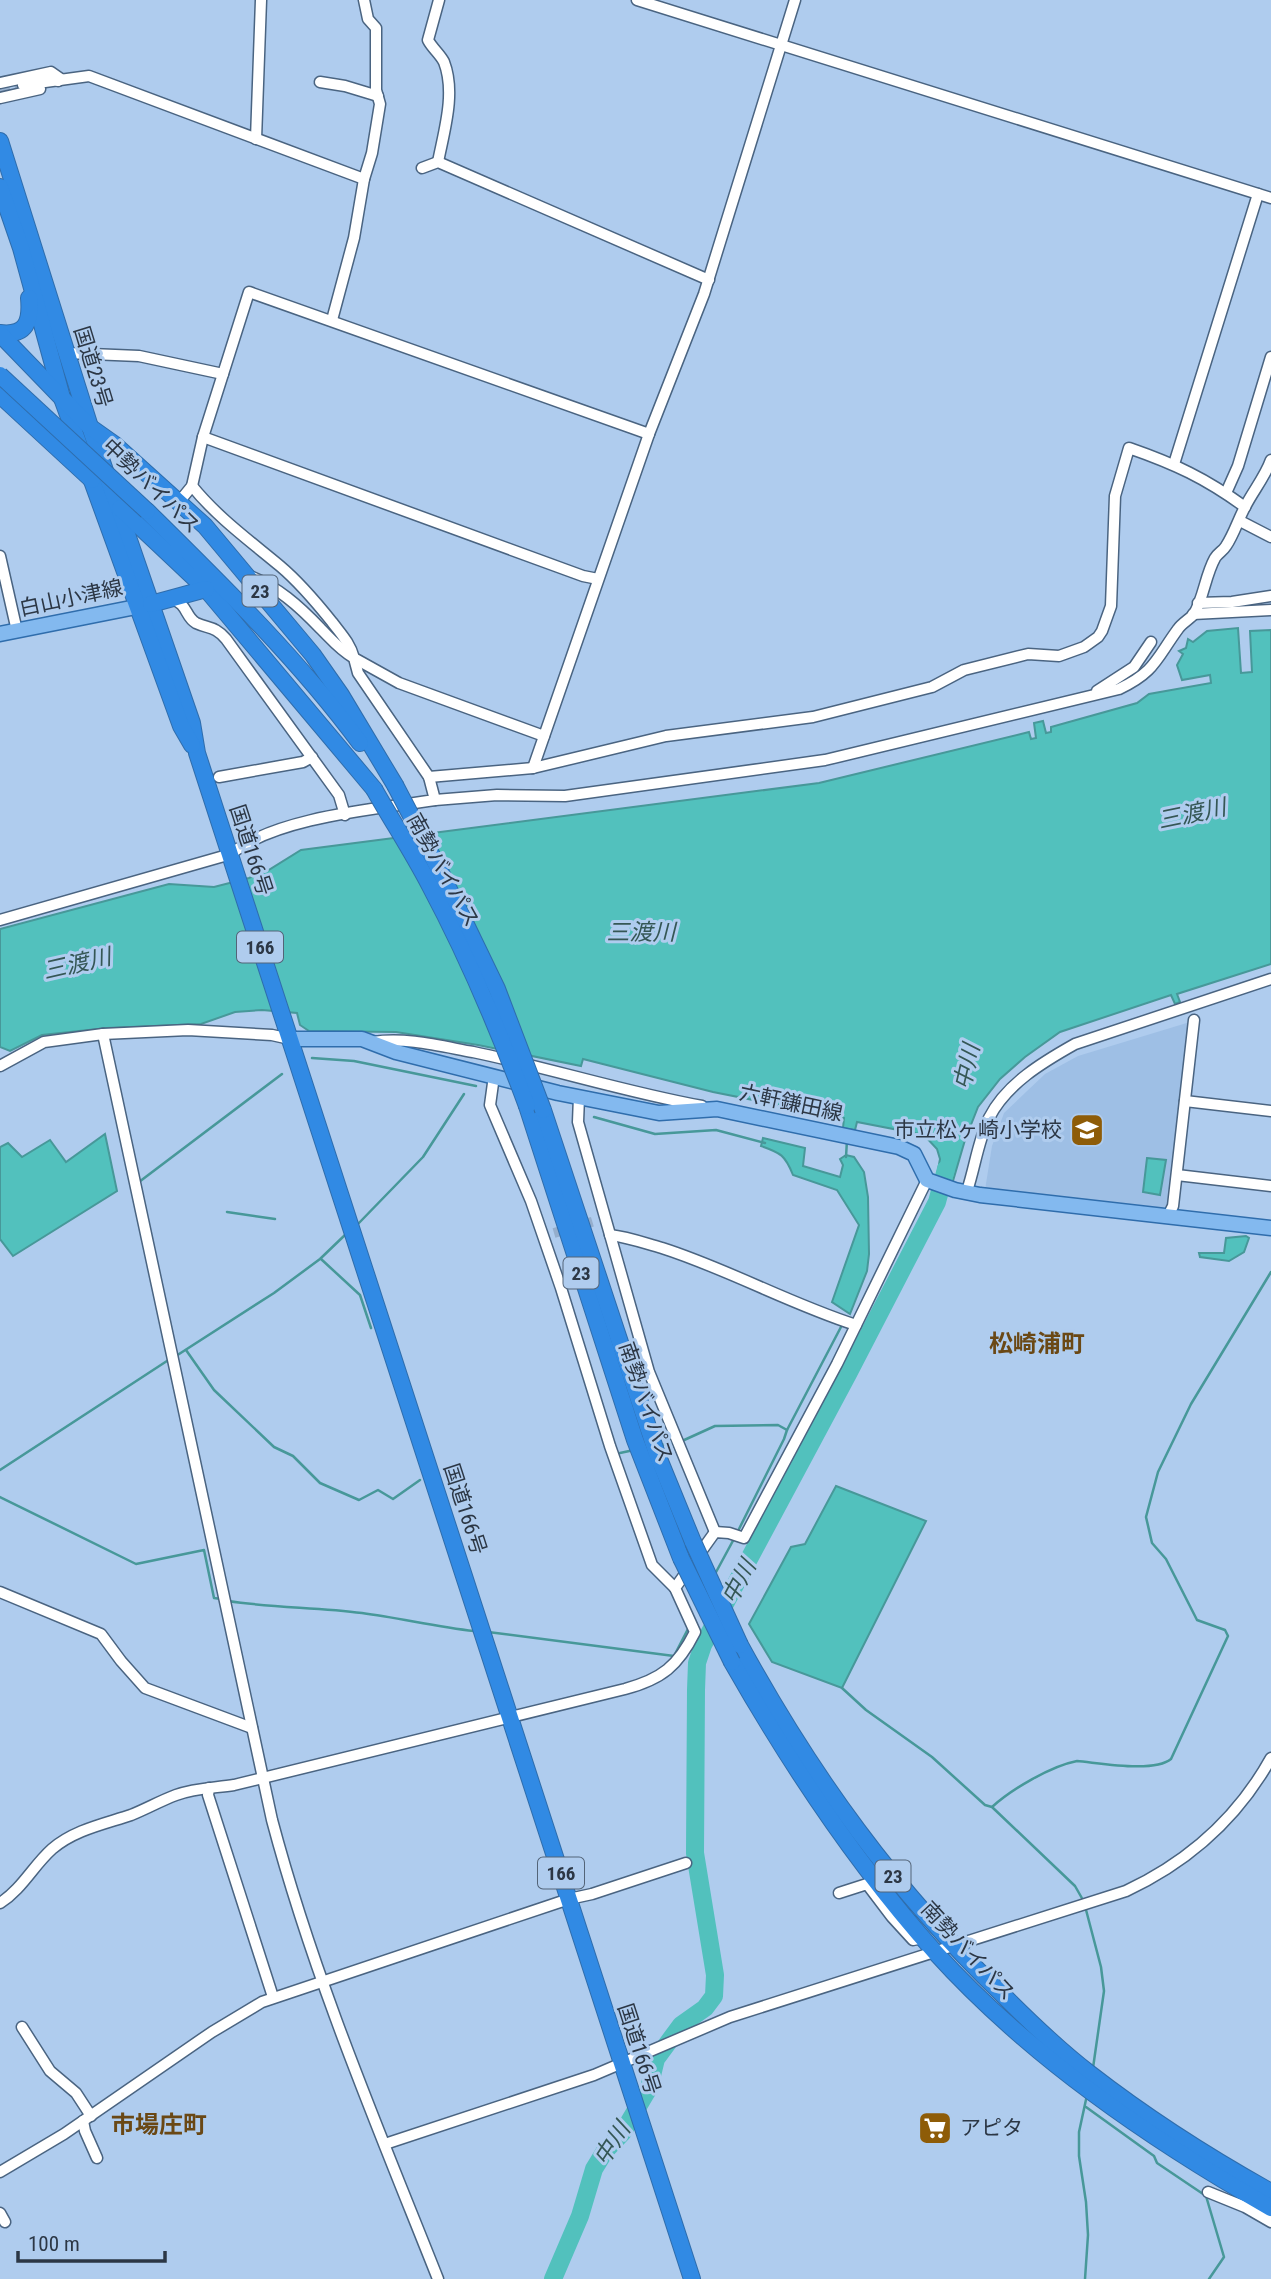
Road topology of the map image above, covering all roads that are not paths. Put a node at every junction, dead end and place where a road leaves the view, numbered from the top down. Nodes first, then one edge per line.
1 (261, 0) edge
2 (364, 0) edge
3 (439, 0) edge
4 (637, 0) edge
5 (795, 0) edge
6 (781, 45) junction
7 (61, 79) junction
8 (320, 82) dead end
9 (0, 83) edge
10 (23, 85) tunnel mouth
11 (378, 96) junction
12 (0, 98) edge
13 (256, 139) junction
14 (0, 141) edge
15 (438, 162) junction
16 (422, 168) dead end
17 (364, 179) junction
18 (0, 187) edge
19 (1258, 194) junction
20 (1271, 198) edge
21 (21, 248) junction
22 (709, 280) junction
23 (332, 320) junction
24 (0, 334) edge
25 (67, 353) junction
26 (1271, 357) edge
27 (73, 372) junction
28 (223, 374) junction
29 (0, 375) edge
30 (0, 395) edge
31 (63, 401) junction
32 (90, 427) junction
33 (649, 434) junction
34 (203, 437) junction
35 (114, 444) junction
36 (1271, 460) edge
37 (1174, 464) junction
38 (94, 482) junction
39 (192, 486) junction
40 (1226, 493) junction
41 (179, 502) junction
42 (1243, 506) junction
43 (119, 507) junction
44 (1240, 521) junction
45 (1271, 537) edge
46 (0, 556) edge
47 (246, 574) junction
48 (598, 579) junction
49 (202, 590) junction
50 (1271, 596) edge
51 (172, 600) junction
52 (1198, 603) junction
53 (143, 605) junction
54 (1271, 610) edge
55 (1193, 614) junction
56 (190, 615) junction
57 (17, 631) junction
58 (0, 634) edge
59 (1152, 642) dead end
60 (354, 658) junction
61 (1094, 696) junction
62 (544, 736) junction
63 (312, 757) junction
64 (533, 768) junction
65 (219, 778) dead end
66 (429, 778) junction
67 (386, 786) junction
68 (435, 800) junction
69 (345, 815) junction
70 (410, 815) joint
71 (230, 854) junction
72 (0, 920) edge
73 (1271, 979) edge
74 (1194, 1020) dead end
75 (103, 1034) junction
76 (290, 1039) junction
77 (373, 1042) junction
78 (0, 1066) edge
79 (494, 1076) junction
80 (579, 1097) junction
81 (1185, 1101) junction
82 (535, 1108) junction
83 (717, 1109) junction
84 (1271, 1111) edge
85 (1177, 1175) junction
86 (927, 1180) junction
87 (1271, 1186) edge
88 (961, 1191) junction
89 (1168, 1216) junction
90 (1271, 1227) edge
91 (554, 1233) tunnel mouth
92 (610, 1235) junction
93 (542, 1236) junction
94 (848, 1322) junction
95 (649, 1372) junction
96 (624, 1380) junction
97 (594, 1390) junction
98 (649, 1456) junction
99 (715, 1532) junction
100 (675, 1588) junction
101 (0, 1592) edge
102 (510, 1716) junction
103 (252, 1728) junction
104 (1271, 1758) edge
105 (263, 1778) junction
106 (209, 1788) junction
107 (687, 1863) dead end
108 (839, 1893) dead end
109 (569, 1899) junction
110 (0, 1903) edge
111 (923, 1938) junction
112 (953, 1948) junction
113 (935, 1952) junction
114 (322, 1981) junction
115 (273, 1997) junction
116 (22, 2027) dead end
117 (621, 2062) junction
118 (1093, 2083) junction
119 (87, 2118) junction
120 (385, 2144) junction
121 (97, 2158) dead end
122 (0, 2172) edge
123 (1208, 2192) dead end
124 (1271, 2192) edge
125 (1271, 2207) edge
126 (1271, 2222) edge
127 (438, 2279) edge
128 (692, 2279) edge

1 - 13 street
2 - 11 street
3 - 15 street
4 - 6 street
5 - 6 street
6 - 19 street
6 - 22 street
7 - 9 street
7 - 10 street
7 - 12 street
7 - 13 street
8 - 11 street
11 - 17 street
13 - 17 street
14 - 25 highway, 国道23号 / 23
15 - 16 street
15 - 22 street
17 - 23 street
18 - 21 highway, 国道23号 / 23
19 - 20 street
19 - 37 street
21 - 24 highway
21 - 31 highway, 国道23号 / 23
22 - 33 street
23 - 28 street
23 - 33 street
24 - 31 highway, 23
25 - 27 highway, 国道23号 / 23
25 - 28 street
26 - 40 street
27 - 32 highway, 国道23号 / 23
27 - 35 highway, 23
28 - 34 street
29 - 67 highway, 中勢バイパス / 23, bridge
30 - 38 highway, 23
31 - 32 highway, 23
31 - 38 highway, 国道23号 / 23
32 - 35 highway, 23
32 - 43 highway, 国道23号 / 23
33 - 48 street
34 - 39 street
34 - 48 street
35 - 41 highway, 23
36 - 42 street
37 - 40 street
37 - 64 street
38 - 43 highway, 23
38 - 53 highway, 国道23号 / 23
39 - 41 street
39 - 60 street
40 - 42 street
41 - 47 highway, 23
42 - 44 street
43 - 49 highway, 南勢バイパス / 23
43 - 53 highway, 国道23号 / 23
44 - 45 street
44 - 52 street
46 - 57 street
47 - 60 street
47 - 67 highway, 23
48 - 62 street
49 - 51 highway
49 - 56 street
49 - 67 highway, 南勢バイパス / 23
50 - 52 street
51 - 53 highway
51 - 56 street
52 - 55 street
53 - 57 main road, 白山小津線
53 - 71 highway, 国道166号 / 166
54 - 55 street
55 - 61 street
56 - 63 street
57 - 58 main road, 白山小津線
59 - 61 street
60 - 62 street
60 - 66 street
61 - 68 street
62 - 64 street
63 - 65 street
63 - 69 street
64 - 66 street
66 - 68 street
67 - 70 highway, 中勢バイパス / 23, bridge
67 - 82 highway, 南勢バイパス / 23, bridge
68 - 69 street
69 - 71 street
70 - 82 highway, 南勢バイパス / 23, bridge
71 - 72 street
71 - 76 highway, 国道166号 / 166
73 - 88 street
74 - 81 street
75 - 76 street
75 - 78 street
75 - 103 street
76 - 77 main road, 六軒鎌田線
76 - 102 highway, 国道166号 / 166
77 - 79 main road, 六軒鎌田線
77 - 83 street
79 - 80 main road, 六軒鎌田線
79 - 93 street
80 - 83 main road, 六軒鎌田線
80 - 92 street
81 - 84 street
81 - 85 street
82 - 96 highway, 南勢バイパス / 23
83 - 86 main road, 六軒鎌田線
85 - 87 street
85 - 89 street
86 - 88 main road
86 - 94 street
88 - 89 main road
89 - 90 main road
91 - 93 street
92 - 94 street
92 - 95 street
93 - 97 street
94 - 99 street
95 - 96 street
95 - 99 street
96 - 97 street
96 - 98 highway, 南勢バイパス / 23
96 - 98 highway, 南勢バイパス / 23
97 - 100 street
98 - 111 highway, 南勢バイパス / 23, bridge
98 - 112 highway, 南勢バイパス / 23, bridge
99 - 100 street
100 - 102 street
101 - 103 street
102 - 105 street
102 - 109 highway, 国道166号 / 166
103 - 105 street
104 - 112 street
105 - 106 street
105 - 114 street
106 - 110 street
106 - 115 street
107 - 109 street
108 - 111 street
109 - 114 street
109 - 117 highway, 国道166号 / 166
111 - 113 highway, 南勢バイパス / 23
112 - 113 street
112 - 118 highway, 南勢バイパス / 23
113 - 117 street
113 - 118 highway, 南勢バイパス / 23
114 - 115 street
114 - 120 street
115 - 119 street
116 - 119 street
117 - 120 street
117 - 128 highway, 国道166号 / 166
118 - 124 highway, 南勢バイパス / 23
118 - 125 highway, 南勢バイパス / 23
119 - 121 street
119 - 122 street
120 - 127 street
123 - 126 street

